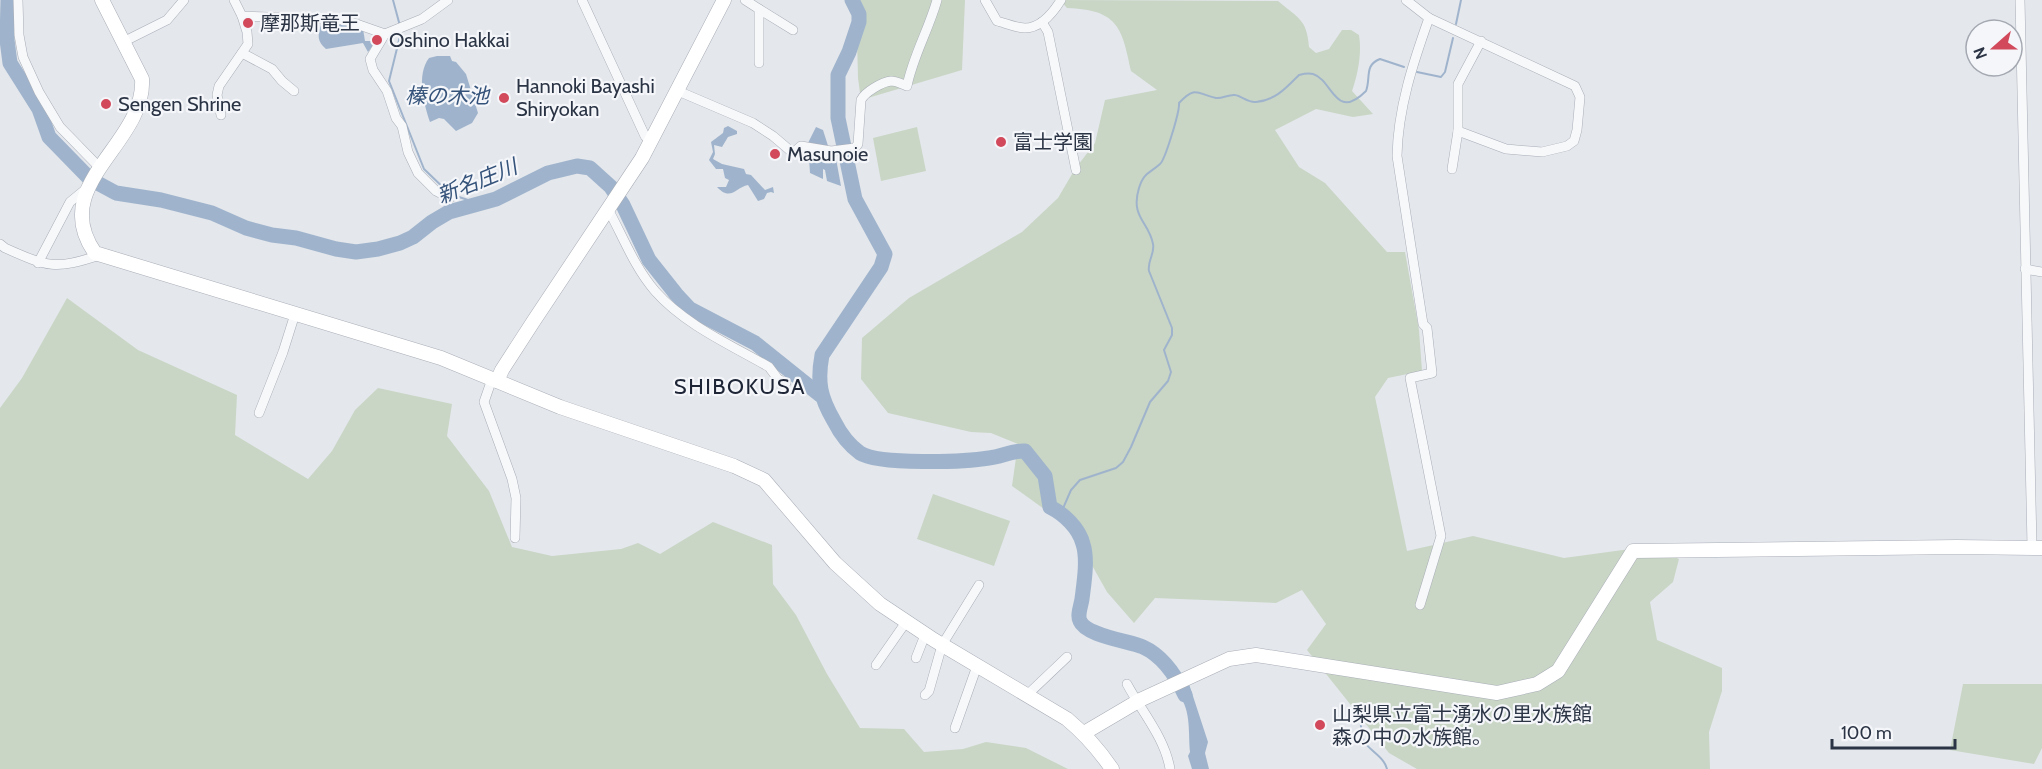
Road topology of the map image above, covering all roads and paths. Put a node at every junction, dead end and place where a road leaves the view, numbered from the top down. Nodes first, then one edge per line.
1 (18, 0) edge
2 (102, 0) edge
3 (184, 0) edge
4 (234, 0) edge
5 (448, 0) edge
6 (582, 0) edge
7 (724, 0) edge
8 (745, 0) edge
9 (937, 0) edge
10 (985, 0) edge
11 (1061, 0) edge
12 (1407, 0) edge
13 (2020, 0) edge
14 (759, 9) junction
15 (242, 16) junction
16 (1429, 18) junction
17 (1042, 22) junction
18 (793, 30) dead end
19 (385, 34) junction
20 (1481, 41) junction
21 (123, 42) junction
22 (242, 53) junction
23 (759, 63) dead end
24 (294, 91) dead end
25 (678, 91) junction
26 (221, 115) dead end
27 (1458, 131) junction
28 (651, 143) junction
29 (99, 167) junction
30 (1452, 169) dead end
31 (1076, 171) dead end
32 (87, 188) junction
33 (450, 198) dead end
34 (609, 210) junction
35 (0, 244) edge
36 (100, 255) junction
37 (38, 262) junction
38 (2025, 269) junction
39 (2042, 272) edge
40 (295, 314) junction
41 (495, 380) junction
42 (786, 383) dead end
43 (259, 413) dead end
44 (515, 538) dead end
45 (2037, 547) edge
46 (980, 585) dead end
47 (1420, 605) dead end
48 (906, 622) junction
49 (926, 635) junction
50 (942, 645) junction
51 (916, 657) dead end
52 (1067, 657) dead end
53 (876, 665) dead end
54 (977, 666) junction
55 (1127, 684) dead end
56 (925, 695) dead end
57 (1027, 695) junction
58 (1138, 701) junction
59 (954, 728) dead end
60 (1084, 734) junction
61 (1112, 769) edge
62 (1170, 769) edge

1 - 29 street
2 - 21 street
3 - 21 street
4 - 15 street
5 - 19 street
6 - 28 street
7 - 25 street
8 - 14 street
9 - 25 street
10 - 17 street
11 - 17 street
12 - 16 street
13 - 38 street
14 - 18 street
14 - 23 street
15 - 19 street
15 - 22 street
16 - 20 street
16 - 47 street
17 - 31 street
19 - 33 street
20 - 27 street
20 - 27 street
21 - 29 street
22 - 24 street
22 - 26 street
25 - 28 street
27 - 30 street
28 - 34 street
29 - 32 street
32 - 36 street
32 - 37 street
34 - 41 street
34 - 42 street
35 - 37 street
36 - 37 street
36 - 40 street
38 - 39 street
38 - 45 street
40 - 41 street
40 - 43 street
41 - 44 street
41 - 48 street
45 - 58 street
46 - 50 street
48 - 49 street
48 - 53 street
49 - 50 street
49 - 51 street
50 - 54 street
50 - 56 street
52 - 57 street
54 - 57 street
54 - 59 street
55 - 58 street
57 - 60 street
58 - 60 street
58 - 62 street
60 - 61 street

